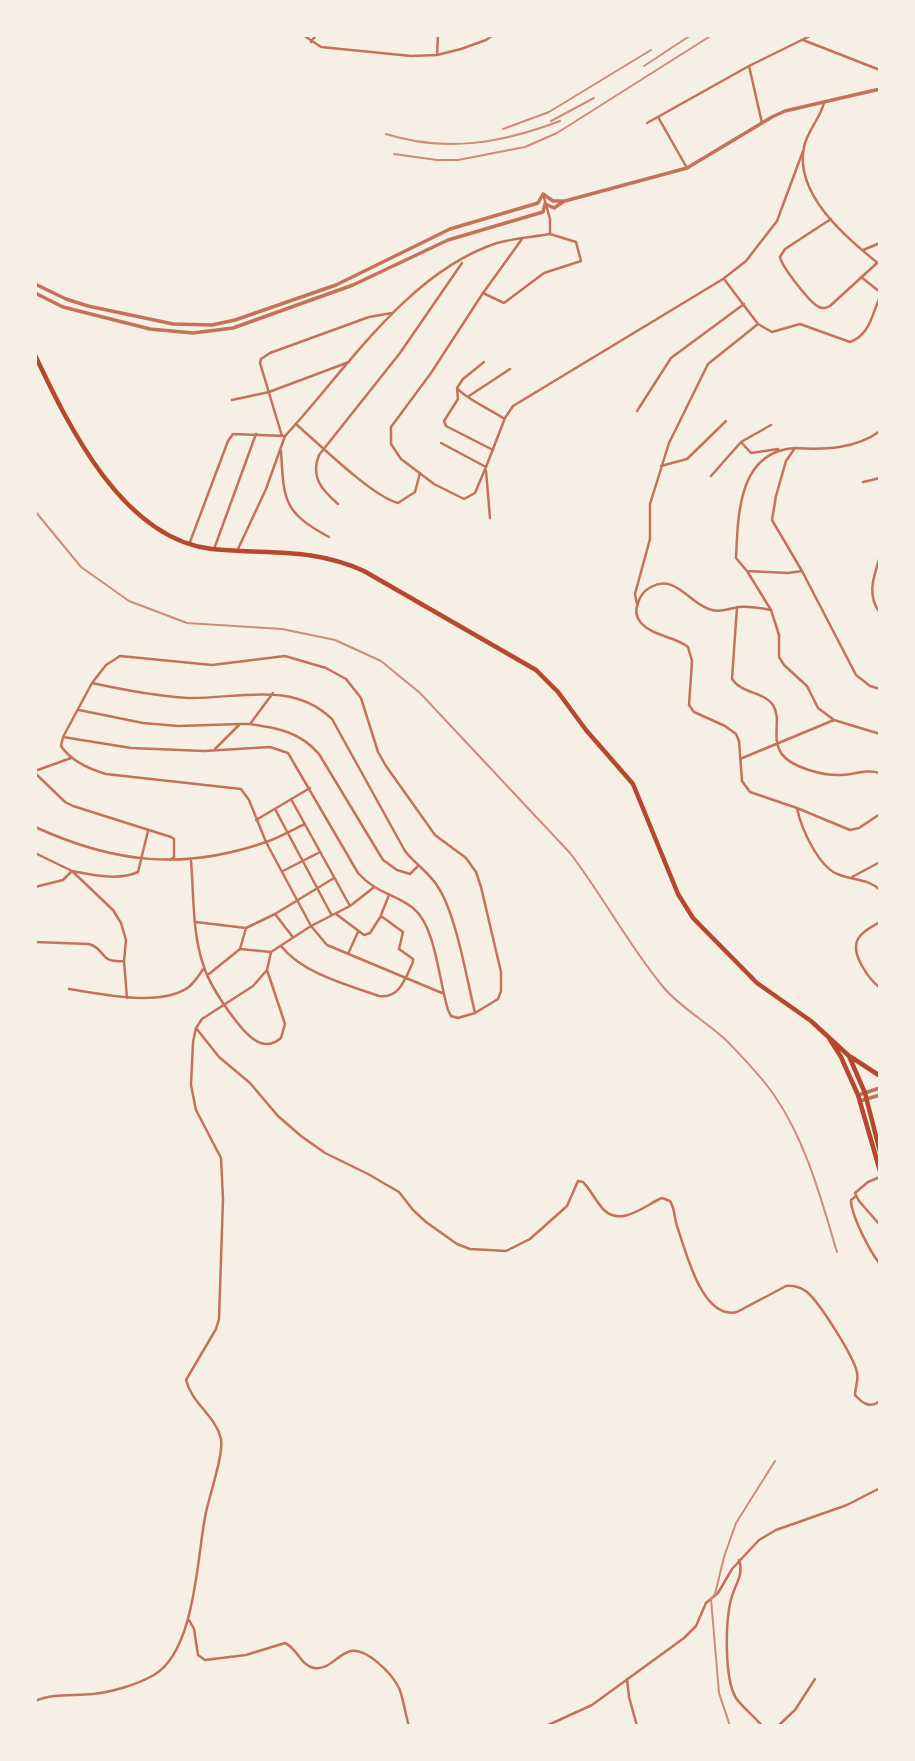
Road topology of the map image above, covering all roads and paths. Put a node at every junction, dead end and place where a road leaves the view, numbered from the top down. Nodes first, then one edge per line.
1 (303, 35) edge
2 (316, 35) edge
3 (438, 35) edge
4 (493, 35) edge
5 (812, 35) edge
6 (803, 40) junction
7 (311, 42) junction
8 (436, 55) junction
9 (750, 66) junction
10 (880, 70) edge
11 (880, 89) edge
12 (824, 102) junction
13 (658, 117) junction
14 (647, 123) dead end
15 (762, 123) junction
16 (803, 151) junction
17 (687, 169) junction
18 (543, 194) junction
19 (565, 201) junction
20 (545, 204) junction
21 (831, 219) junction
22 (550, 234) junction
23 (522, 239) junction
24 (880, 243) edge
25 (863, 250) junction
26 (464, 260) junction
27 (879, 264) edge
28 (862, 277) junction
29 (723, 279) junction
30 (35, 284) edge
31 (35, 293) edge
32 (483, 293) junction
33 (880, 297) edge
34 (744, 304) junction
35 (392, 313) junction
36 (758, 324) junction
37 (35, 355) edge
38 (351, 361) junction
39 (484, 362) dead end
40 (510, 369) dead end
41 (457, 388) junction
42 (269, 392) junction
43 (469, 397) junction
44 (232, 400) dead end
45 (637, 411) dead end
46 (505, 418) junction
47 (726, 421) dead end
48 (296, 424) junction
49 (771, 425) dead end
50 (880, 431) edge
51 (256, 434) junction
52 (283, 436) junction
53 (741, 442) junction
54 (441, 443) dead end
55 (281, 448) junction
56 (324, 448) junction
57 (795, 448) junction
58 (781, 449) junction
59 (493, 450) junction
60 (661, 466) junction
61 (486, 467) junction
62 (420, 473) junction
63 (711, 476) dead end
64 (880, 478) edge
65 (863, 482) dead end
66 (338, 504) dead end
67 (490, 518) dead end
68 (329, 537) dead end
69 (189, 545) junction
70 (214, 549) junction
71 (238, 549) junction
72 (880, 556) edge
73 (747, 571) junction
74 (802, 571) junction
75 (637, 604) junction
76 (737, 607) junction
77 (771, 610) junction
78 (880, 613) edge
79 (92, 683) junction
80 (880, 689) edge
81 (273, 694) junction
82 (79, 710) junction
83 (834, 720) junction
84 (240, 724) junction
85 (250, 724) junction
86 (880, 734) edge
87 (63, 737) junction
88 (777, 743) junction
89 (213, 750) junction
90 (72, 757) junction
91 (740, 760) junction
92 (35, 772) edge
93 (880, 773) edge
94 (310, 788) junction
95 (291, 799) junction
96 (797, 808) junction
97 (275, 809) junction
98 (880, 814) edge
99 (256, 820) junction
100 (305, 824) junction
101 (35, 827) edge
102 (148, 831) junction
103 (287, 832) junction
104 (266, 842) junction
105 (320, 852) junction
106 (35, 853) edge
107 (141, 859) junction
108 (170, 860) junction
109 (191, 860) junction
110 (302, 861) junction
111 (880, 862) edge
112 (417, 867) junction
113 (72, 871) junction
114 (283, 871) junction
115 (334, 878) junction
116 (850, 878) junction
117 (35, 887) edge
118 (316, 888) junction
119 (373, 888) junction
120 (880, 890) edge
121 (388, 895) junction
122 (297, 900) junction
123 (350, 906) junction
124 (275, 914) junction
125 (333, 915) junction
126 (381, 916) junction
127 (196, 922) junction
128 (880, 922) edge
129 (311, 926) junction
130 (246, 928) junction
131 (358, 932) junction
132 (292, 936) junction
133 (35, 942) edge
134 (281, 945) junction
135 (240, 949) junction
136 (271, 952) junction
137 (347, 955) junction
138 (124, 961) junction
139 (204, 968) junction
140 (267, 970) junction
141 (208, 975) junction
142 (405, 979) junction
143 (880, 988) edge
144 (69, 989) dead end
145 (442, 993) junction
146 (127, 998) junction
147 (225, 1004) junction
148 (475, 1013) junction
149 (196, 1028) junction
150 (826, 1035) junction
151 (849, 1056) junction
152 (880, 1076) edge
153 (880, 1088) edge
154 (865, 1093) junction
155 (880, 1095) edge
156 (859, 1098) junction
157 (867, 1100) junction
158 (880, 1126) edge
159 (878, 1137) junction
160 (880, 1152) edge
161 (880, 1171) edge
162 (880, 1177) edge
163 (856, 1196) junction
164 (880, 1224) edge
165 (880, 1264) edge
166 (880, 1401) edge
167 (880, 1488) edge
168 (739, 1560) junction
169 (188, 1619) junction
170 (627, 1679) junction
171 (815, 1679) dead end
172 (35, 1701) edge
173 (409, 1726) edge
174 (546, 1726) edge
175 (637, 1726) edge
176 (762, 1726) edge
177 (779, 1726) edge

1 - 7 street
2 - 7 street
3 - 8 street
4 - 8 street
5 - 6 street
6 - 9 street
6 - 10 street
7 - 8 street
9 - 13 street
9 - 15 street
11 - 12 street
12 - 15 street
12 - 16 street
13 - 14 street
13 - 17 street
15 - 17 street
16 - 21 street
16 - 29 street
17 - 19 street
18 - 19 street
18 - 20 street
18 - 30 street
19 - 20 street
20 - 22 street
20 - 31 street
21 - 25 street
21 - 28 street
22 - 23 street
22 - 32 street
23 - 26 street
23 - 32 street
24 - 25 street
25 - 27 street
26 - 35 street
26 - 56 street
27 - 28 street
28 - 33 street
29 - 34 street
29 - 46 street
32 - 62 street
33 - 36 street
34 - 36 street
34 - 45 street
35 - 38 street
35 - 42 street
36 - 60 street
37 - 69 main road
38 - 42 street
38 - 48 street
39 - 41 street
40 - 43 street
41 - 43 street
41 - 59 street
42 - 44 street
42 - 52 street
43 - 46 street
46 - 59 street
47 - 60 street
48 - 52 street
48 - 56 street
49 - 53 street
50 - 57 street
51 - 52 street
51 - 69 street
51 - 70 street
52 - 55 street
53 - 58 street
53 - 63 street
54 - 61 street
55 - 68 street
55 - 71 street
56 - 62 street
56 - 66 street
57 - 58 street
57 - 74 street
58 - 73 street
59 - 61 street
60 - 75 street
61 - 62 street
61 - 67 street
64 - 65 street
69 - 70 main road
70 - 71 main road
71 - 150 main road
72 - 78 street
73 - 74 street
73 - 77 street
74 - 80 street
75 - 76 street
75 - 91 street
76 - 77 street
76 - 88 street
77 - 83 street
79 - 81 street
79 - 82 street
79 - 148 street
81 - 85 street
81 - 112 street
82 - 84 street
82 - 87 street
83 - 86 street
83 - 88 street
84 - 85 street
84 - 89 street
85 - 112 street
87 - 89 street
87 - 90 street
88 - 91 street
88 - 93 street
89 - 94 street
90 - 92 street
90 - 99 street
91 - 96 street
92 - 102 street
94 - 95 street
94 - 119 street
95 - 97 street
95 - 100 street
96 - 98 street
96 - 116 street
97 - 99 street
97 - 103 street
99 - 104 street
100 - 103 street
100 - 105 street
101 - 107 street
102 - 107 street
102 - 108 street
103 - 104 street
103 - 110 street
104 - 109 street
104 - 114 street
105 - 110 street
105 - 115 street
106 - 113 street
107 - 108 street
107 - 113 street
108 - 109 street
109 - 127 street
110 - 114 street
110 - 118 street
111 - 116 street
112 - 148 street
113 - 117 street
113 - 138 street
114 - 122 street
115 - 118 street
115 - 123 street
116 - 120 street
118 - 122 street
118 - 125 street
119 - 121 street
119 - 123 street
121 - 126 street
121 - 145 street
122 - 124 street
122 - 129 street
123 - 125 street
124 - 130 street
124 - 132 street
125 - 129 street
125 - 131 street
126 - 131 street
126 - 142 street
127 - 130 street
127 - 139 street
128 - 143 street
129 - 132 street
129 - 137 street
130 - 135 street
131 - 137 street
132 - 134 street
133 - 138 street
134 - 136 street
134 - 142 street
135 - 136 street
135 - 141 street
136 - 140 street
137 - 142 street
138 - 146 street
139 - 141 street
139 - 146 street
140 - 147 street
140 - 147 street
141 - 147 street
142 - 145 street
144 - 146 street
145 - 148 street
147 - 149 street
149 - 166 street
149 - 169 street
150 - 151 main road
150 - 156 main road
151 - 152 main road
151 - 154 main road
153 - 154 street
154 - 156 street
154 - 157 main road
155 - 157 street
156 - 157 street
156 - 161 main road
157 - 159 main road
158 - 159 main road
159 - 160 main road
162 - 163 street
163 - 164 street
163 - 165 street
167 - 168 street
168 - 170 street
168 - 176 street
169 - 172 street
169 - 173 street
170 - 174 street
170 - 175 street
171 - 177 street

